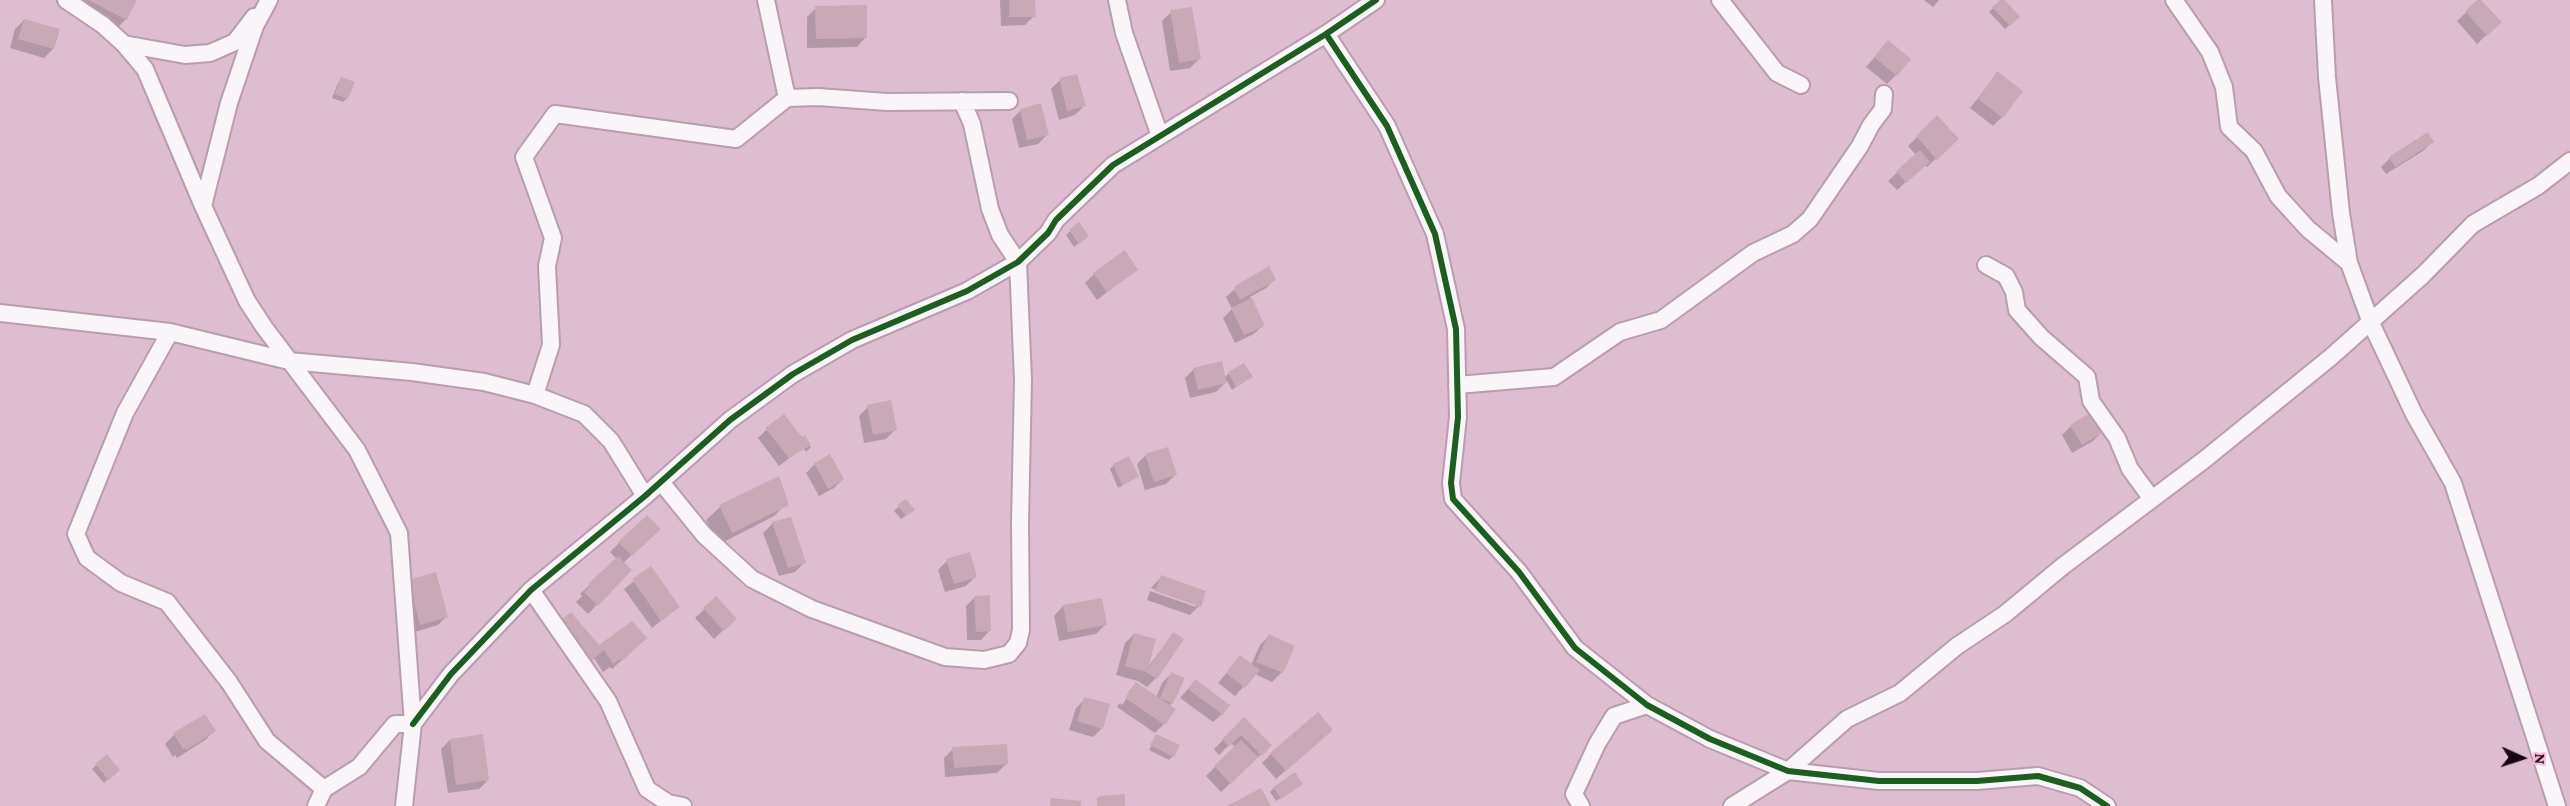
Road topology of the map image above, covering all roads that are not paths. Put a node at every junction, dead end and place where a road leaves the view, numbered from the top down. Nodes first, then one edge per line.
1 (66, 0) edge
2 (268, 0) edge
3 (766, 0) edge
4 (1118, 0) edge
5 (1376, 0) edge
6 (1720, 0) edge
7 (2174, 0) edge
8 (2323, 0) edge
9 (1326, 34) junction
10 (124, 44) junction
11 (1801, 85) dead end
12 (1884, 94) dead end
13 (787, 98) junction
14 (962, 101) junction
15 (1009, 101) dead end
16 (1160, 136) junction
17 (2570, 161) edge
18 (203, 206) junction
19 (1018, 262) junction
20 (2349, 263) junction
21 (1986, 265) dead end
22 (0, 314) edge
23 (2371, 323) junction
24 (170, 332) junction
25 (289, 361) junction
26 (1457, 385) junction
27 (535, 395) junction
28 (661, 482) junction
29 (645, 496) junction
30 (2152, 499) junction
31 (531, 590) junction
32 (1647, 705) junction
33 (413, 724) junction
34 (1788, 771) junction
35 (324, 789) junction
36 (316, 806) edge
37 (404, 806) edge
38 (683, 806) edge
39 (1581, 806) edge
40 (1732, 806) edge
41 (2107, 806) edge
42 (2557, 806) edge

1 - 10 street
2 - 10 street
2 - 18 street
3 - 13 street
4 - 16 street
5 - 9 street
6 - 11 street
7 - 20 street
8 - 20 street
9 - 16 street
9 - 26 street
10 - 18 street
12 - 26 street
13 - 14 street
13 - 27 street
14 - 15 street
14 - 19 street
16 - 19 street
17 - 23 street
18 - 25 street
19 - 28 street
19 - 28 street
20 - 23 street
21 - 30 street
22 - 24 street
23 - 30 street
23 - 42 street
24 - 25 street
24 - 35 street
25 - 27 street
25 - 33 street
26 - 32 street
27 - 29 street
28 - 29 street
29 - 31 street
30 - 34 street
31 - 33 street
31 - 38 street
32 - 34 street
32 - 39 street
33 - 35 street
33 - 37 street
34 - 40 street
34 - 41 street
35 - 36 street

